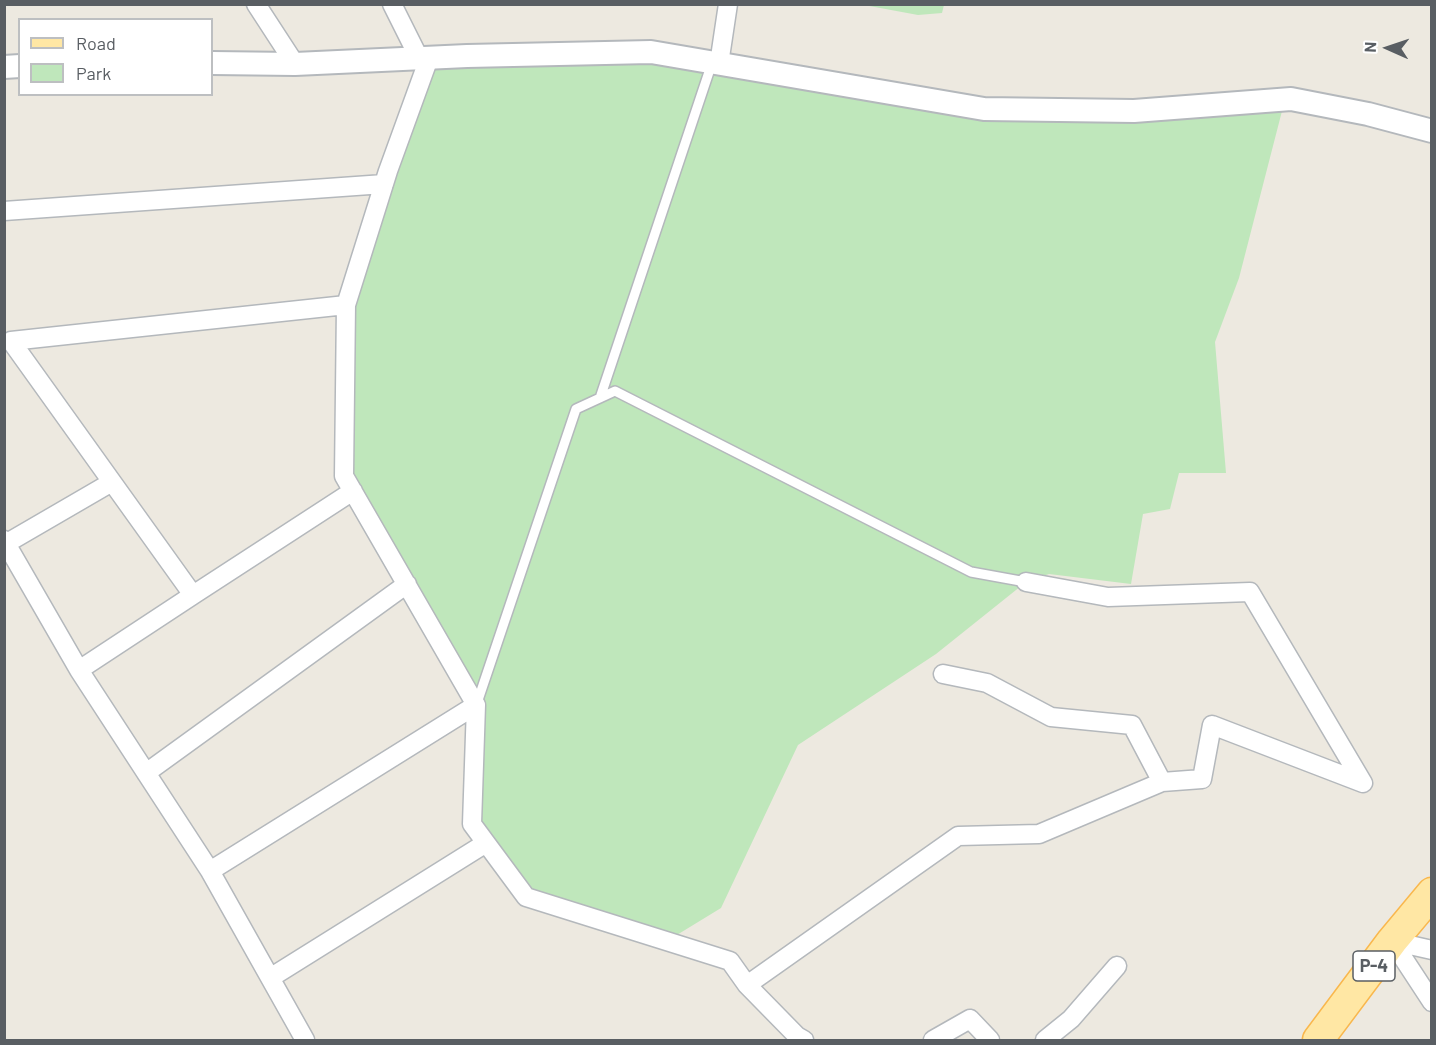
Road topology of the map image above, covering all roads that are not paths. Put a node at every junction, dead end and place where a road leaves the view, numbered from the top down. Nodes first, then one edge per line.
1 (256, 4) edge
2 (392, 4) edge
3 (728, 4) edge
4 (424, 58) junction
5 (213, 63) edge
6 (716, 63) junction
7 (295, 64) junction
8 (1431, 131) edge
9 (384, 184) junction
10 (4, 212) edge
11 (346, 305) junction
12 (8, 341) edge
13 (600, 398) junction
14 (112, 482) junction
15 (353, 491) junction
16 (6, 541) edge
17 (1026, 582) joint
18 (407, 584) junction
19 (193, 595) junction
20 (79, 670) junction
21 (944, 674) dead end
22 (476, 705) junction
23 (146, 773) junction
24 (1162, 782) junction
25 (486, 843) junction
26 (210, 871) junction
27 (1431, 893) edge
28 (1392, 940) junction
29 (1431, 950) edge
30 (1117, 966) dead end
31 (270, 978) junction
32 (747, 985) junction
33 (1431, 1002) edge
34 (798, 1039) edge
35 (305, 1041) edge
36 (933, 1041) edge
37 (990, 1041) edge
38 (1045, 1041) edge
39 (1318, 1041) edge

1 - 7 street
2 - 4 street
3 - 6 street
4 - 6 street
4 - 7 street
4 - 9 street
5 - 7 street
6 - 8 street
6 - 13 lane
9 - 10 street
9 - 11 street
11 - 12 street
11 - 15 street
12 - 14 street
13 - 17 lane
13 - 22 lane
14 - 16 street
14 - 19 street
15 - 18 street
15 - 19 street
16 - 20 street
17 - 24 street
18 - 22 street
18 - 23 street
19 - 20 street
20 - 23 street
21 - 24 street
22 - 25 street
22 - 26 street
23 - 26 street
24 - 32 street
25 - 31 street
25 - 32 street
26 - 31 street
27 - 28 main road, P-4
28 - 29 street
28 - 33 street
28 - 39 main road, P-4
30 - 38 street
31 - 35 street
32 - 34 street
36 - 37 street

